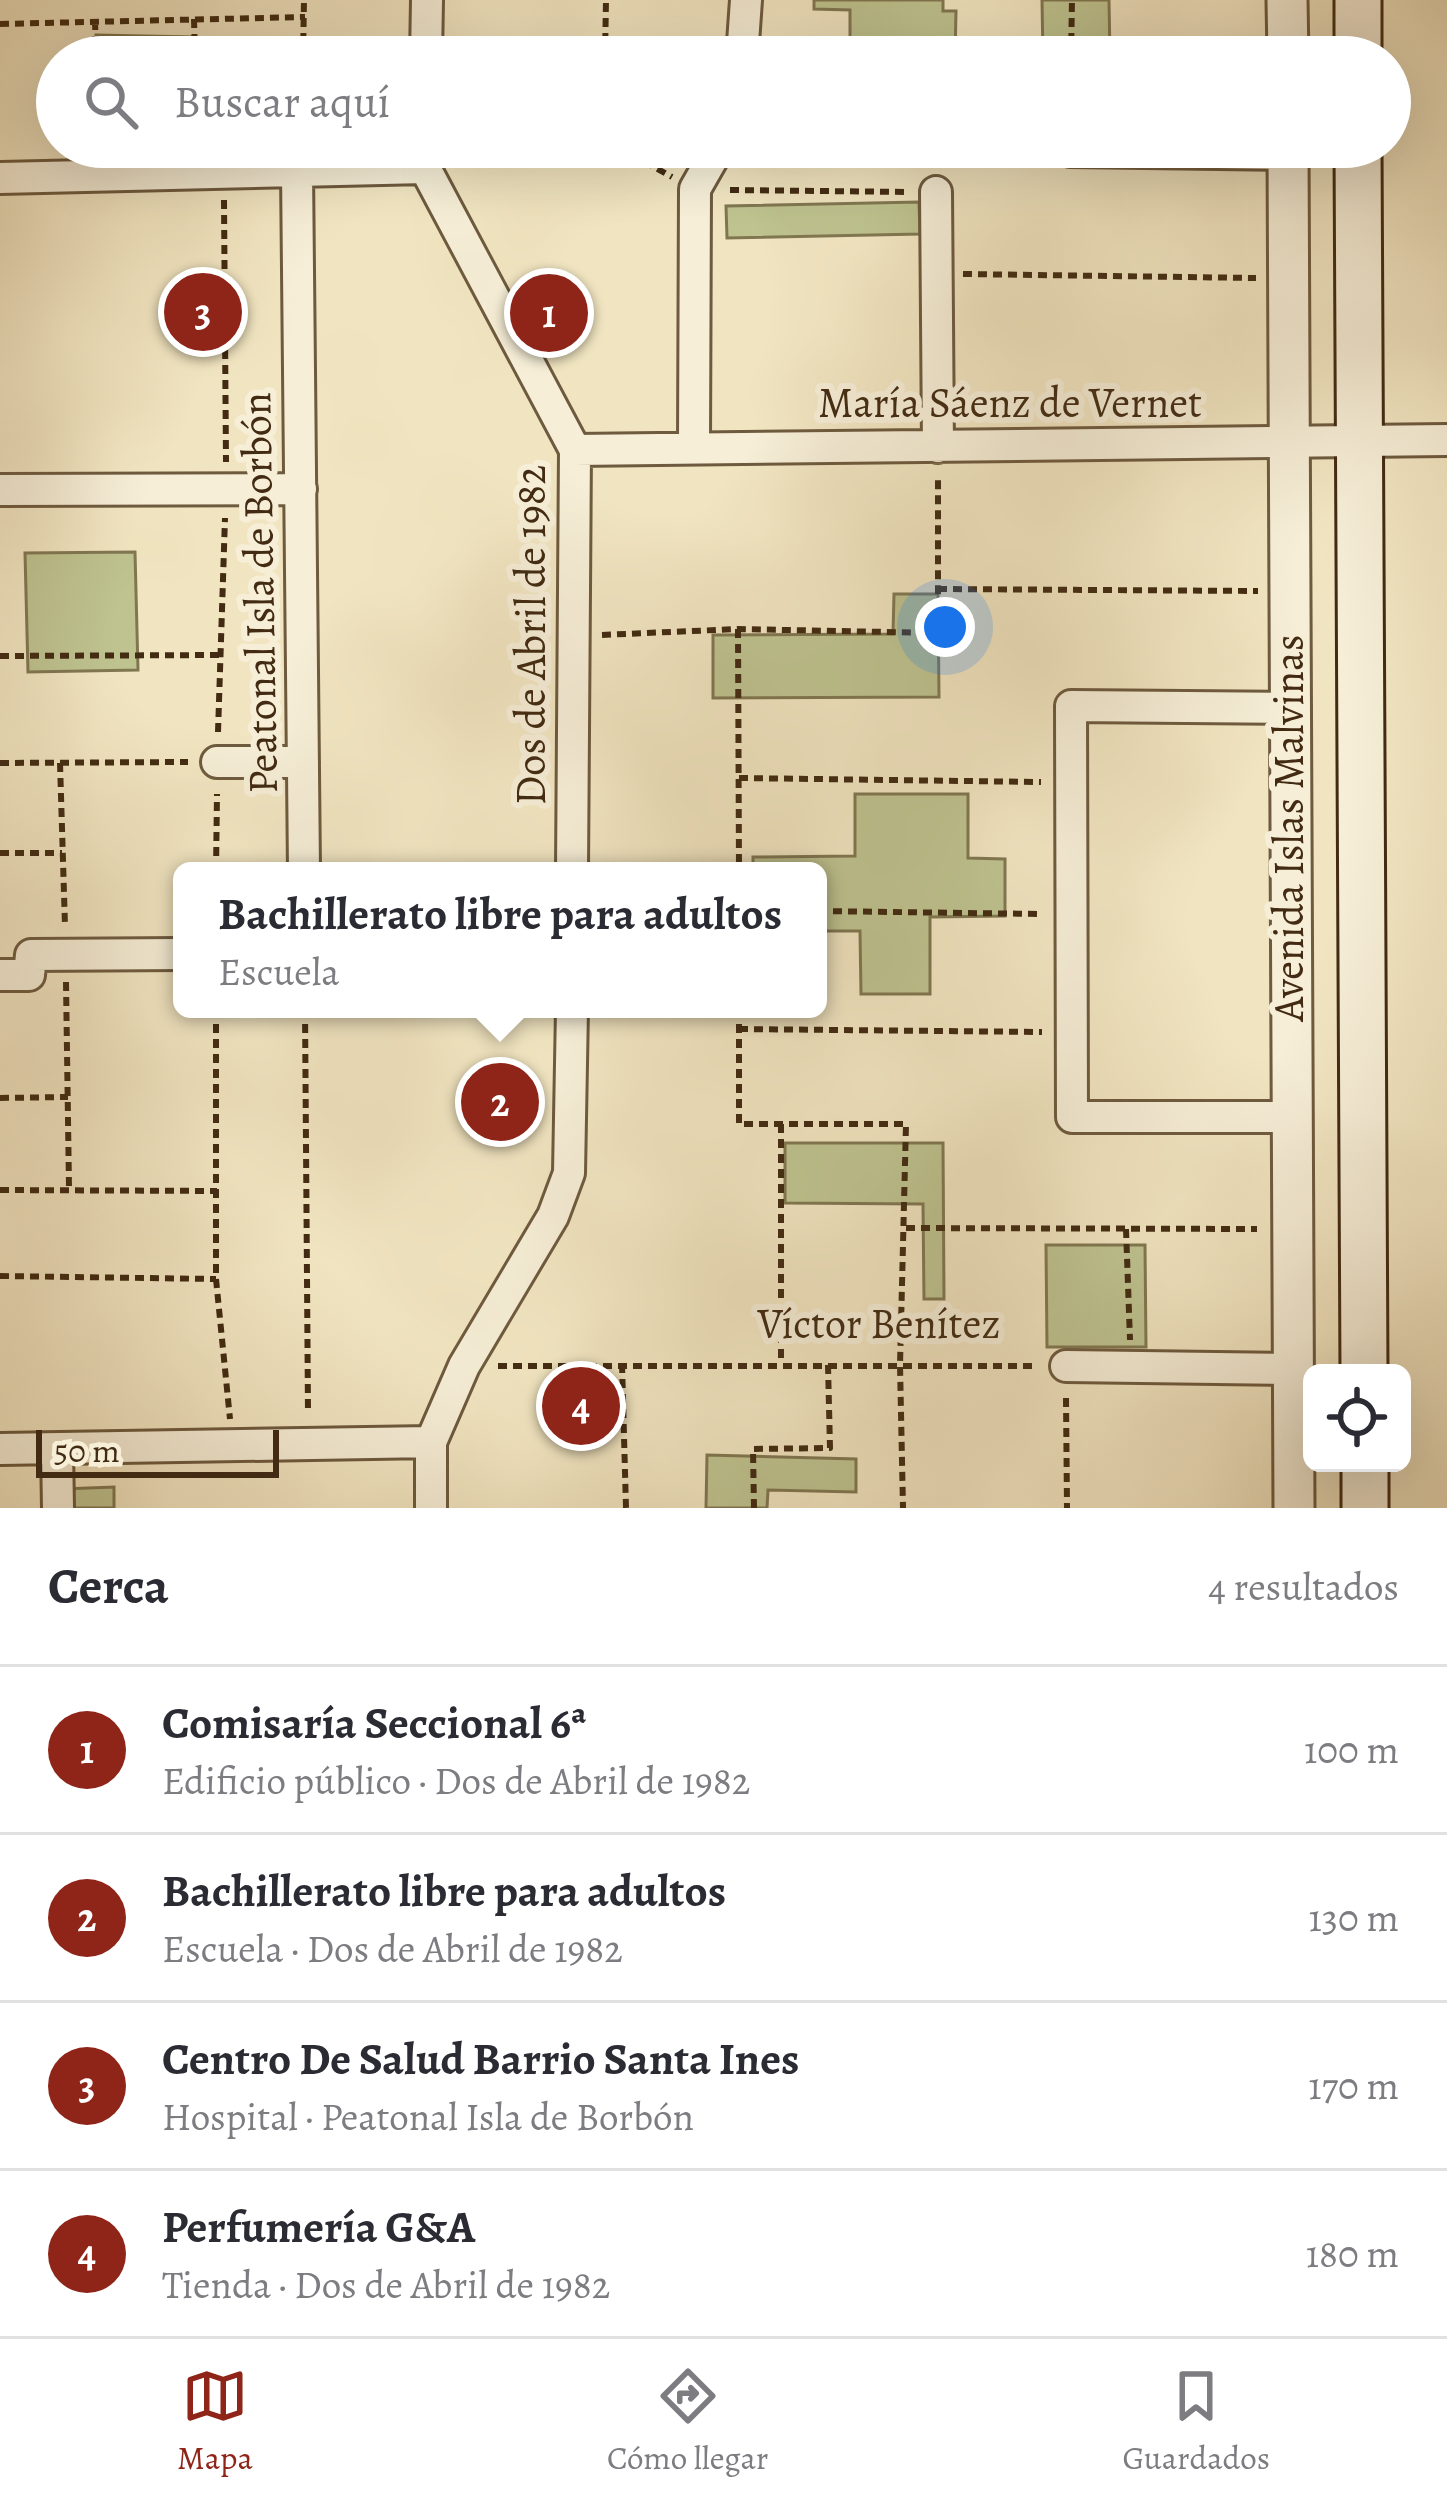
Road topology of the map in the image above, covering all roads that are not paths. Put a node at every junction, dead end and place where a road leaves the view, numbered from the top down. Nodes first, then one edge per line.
1 (427, 0) edge
2 (746, 0) edge
3 (1288, 0) edge
4 (1358, 0) edge
5 (426, 36) edge
6 (743, 36) edge
7 (1288, 36) edge
8 (1358, 36) edge
9 (317, 168) edge
10 (431, 168) edge
11 (706, 168) edge
12 (1288, 168) edge
13 (1358, 168) edge
14 (297, 170) junction
15 (0, 178) edge
16 (936, 192) road end
17 (1359, 439) junction
18 (1447, 440) edge
19 (1287, 442) junction
20 (694, 445) junction
21 (938, 446) junction
22 (574, 451) junction
23 (301, 489) junction
24 (0, 490) edge
25 (1287, 708) junction
26 (217, 762) road end
27 (303, 762) junction
28 (304, 862) edge
29 (572, 862) edge
30 (173, 954) edge
31 (0, 976) edge
32 (572, 1018) edge
33 (1290, 1117) junction
34 (1364, 1364) edge
35 (1066, 1366) road end
36 (1294, 1369) junction
37 (431, 1442) junction
38 (0, 1449) edge
39 (57, 1449) junction
40 (1365, 1472) edge
41 (58, 1508) edge
42 (431, 1508) edge
43 (1294, 1508) edge
44 (1365, 1508) edge

1 - 5 street
2 - 6 street
3 - 7 street
4 - 8 main road
9 - 14 street
10 - 22 street, Dos de Abril de 1982
11 - 20 street
12 - 19 street, Avenida Islas Malvinas
13 - 17 main road, Avenida Islas Malvinas
14 - 15 street
14 - 23 street, Peatonal Isla de Borbón
16 - 21 street
17 - 18 street, María Sáenz de Vernet
17 - 19 street, María Sáenz de Vernet
17 - 34 main road, Avenida Islas Malvinas
19 - 21 street, María Sáenz de Vernet
19 - 25 street, Avenida Islas Malvinas
20 - 21 street, María Sáenz de Vernet
20 - 22 street, María Sáenz de Vernet
22 - 29 street, Dos de Abril de 1982
23 - 24 street
23 - 27 street, Peatonal Isla de Borbón
25 - 33 street, Avenida Islas Malvinas
25 - 33 street
26 - 27 street
27 - 28 street, Peatonal Isla de Borbón
30 - 31 street
32 - 37 street
33 - 36 street, Avenida Islas Malvinas
35 - 36 street
36 - 43 street, Avenida Islas Malvinas
37 - 39 street
37 - 42 street
38 - 39 street
39 - 41 street
40 - 44 main road

